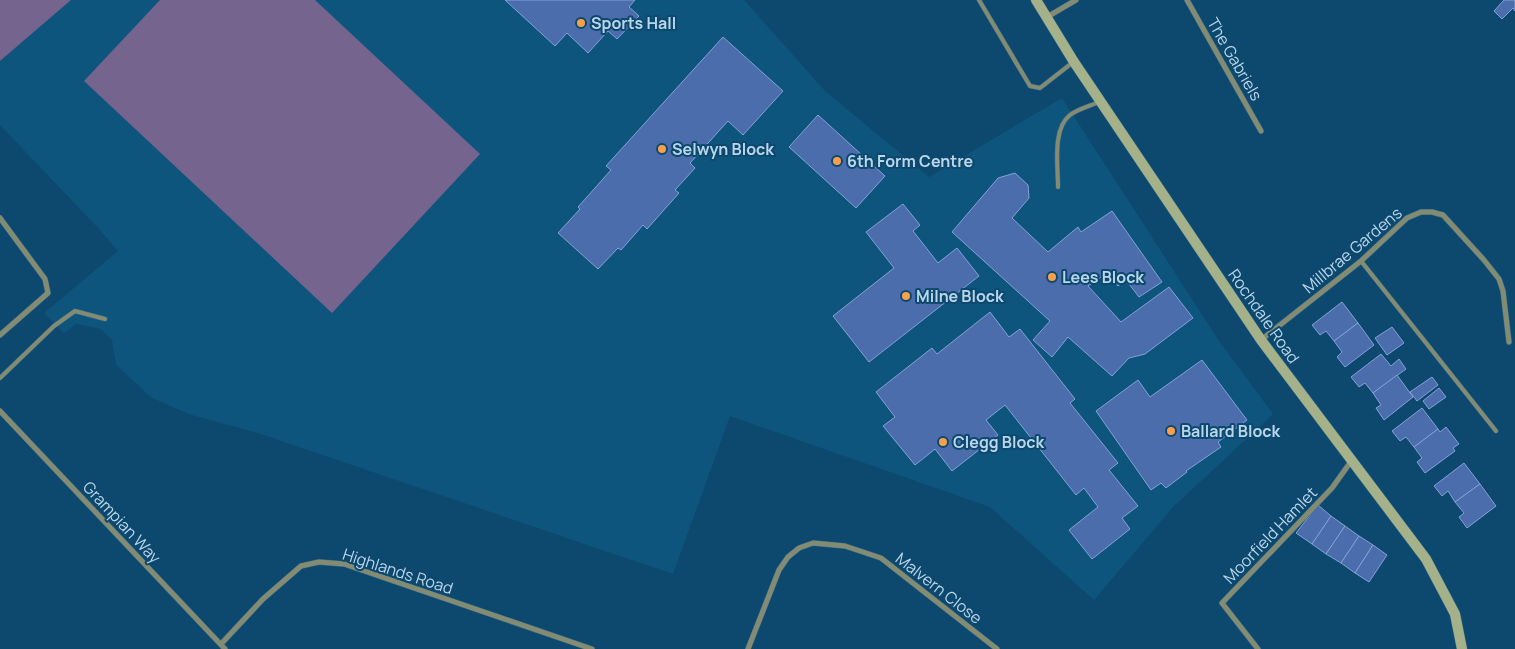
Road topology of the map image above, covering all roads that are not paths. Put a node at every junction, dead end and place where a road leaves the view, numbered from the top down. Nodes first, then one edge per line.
1 (979, 0) edge
2 (1036, 0) edge
3 (1076, 0) edge
4 (1187, 0) edge
5 (1047, 17) junction
6 (1074, 62) junction
7 (1101, 101) junction
8 (1262, 131) dead end
9 (1058, 187) dead end
10 (0, 218) edge
11 (1361, 261) junction
12 (105, 319) dead end
13 (0, 336) edge
14 (1261, 340) junction
15 (1509, 342) dead end
16 (0, 378) edge
17 (0, 411) edge
18 (1496, 431) dead end
19 (1352, 460) junction
20 (220, 644) junction
21 (225, 649) edge
22 (592, 649) edge
23 (748, 649) edge
24 (996, 649) edge
25 (1258, 649) edge
26 (1462, 649) edge

1 - 6 lane
2 - 5 main road, Rochdale Road
3 - 5 street
4 - 8 street, The Gabriels
5 - 6 main road, Rochdale Road
6 - 7 main road, Rochdale Road
7 - 9 lane
7 - 14 main road, Rochdale Road
10 - 13 street
11 - 14 street, Millbrae Gardens
11 - 15 street, Millbrae Gardens
11 - 18 lane
12 - 16 lane
14 - 19 main road, Rochdale Road
17 - 20 street, Grampian Way
19 - 25 street, Moorfield Hamlet
19 - 26 main road, Rochdale Road
20 - 21 street, Grampian Way
20 - 22 street, Highlands Road
23 - 24 street, Malvern Close

